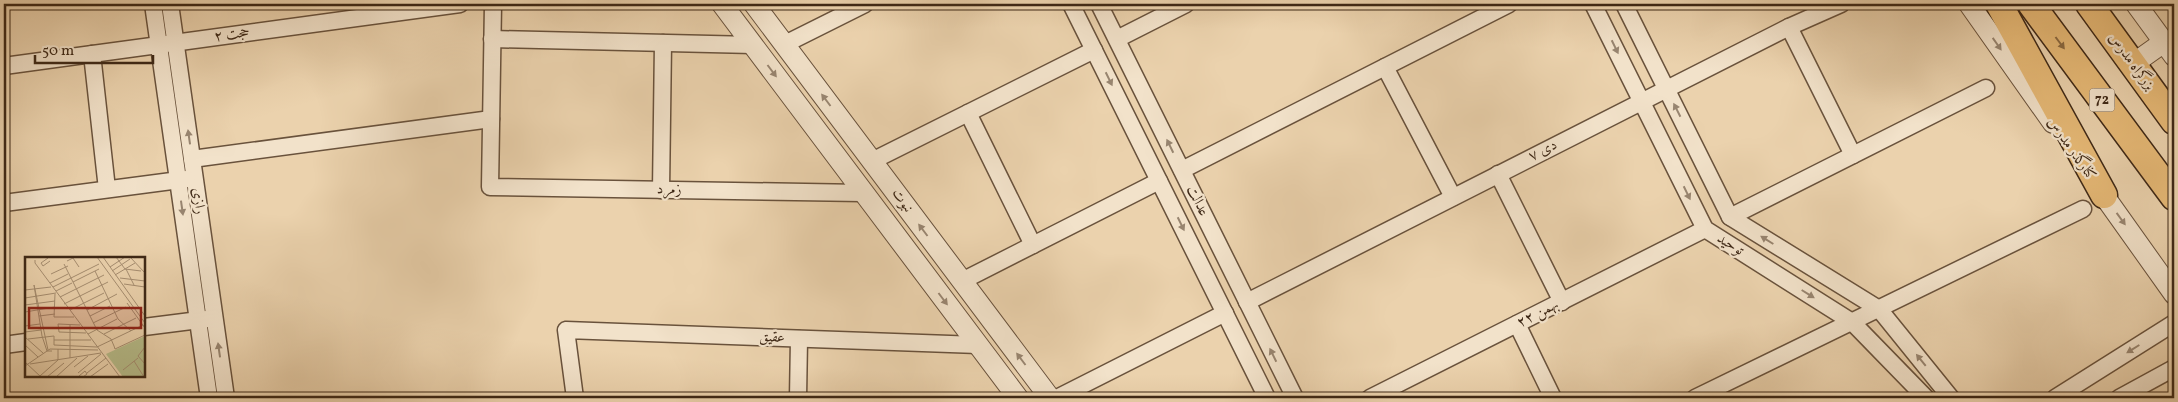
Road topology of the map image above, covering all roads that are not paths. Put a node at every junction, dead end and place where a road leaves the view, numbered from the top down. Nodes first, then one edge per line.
1 (153, 4) edge
2 (170, 4) edge
3 (460, 4) edge
4 (493, 4) edge
5 (722, 4) edge
6 (754, 4) edge
7 (865, 4) edge
8 (1071, 4) edge
9 (1099, 4) edge
10 (1186, 4) edge
11 (1509, 4) edge
12 (1594, 4) edge
13 (1624, 4) edge
14 (1841, 4) edge
15 (1969, 4) edge
16 (1999, 4) edge
17 (2031, 4) edge
18 (2088, 4) edge
19 (2136, 4) edge
20 (1789, 27) junction
21 (492, 39) junction
22 (1117, 39) junction
23 (663, 43) junction
24 (167, 44) junction
25 (784, 44) junction
26 (753, 45) junction
27 (2169, 49) edge
28 (1094, 50) junction
29 (92, 54) junction
30 (2133, 64) junction
31 (4, 66) edge
32 (1385, 67) junction
33 (1986, 88) dead end
34 (1666, 89) junction
35 (1642, 101) junction
36 (968, 113) junction
37 (491, 119) junction
38 (2174, 121) edge
39 (1853, 155) junction
40 (192, 159) junction
41 (872, 161) junction
42 (1182, 170) junction
43 (1498, 174) junction
44 (187, 179) junction
45 (1159, 181) junction
46 (107, 189) junction
47 (662, 190) junction
48 (863, 193) junction
49 (1453, 197) junction
50 (2174, 197) edge
51 (2094, 202) junction
52 (4, 203) edge
53 (1730, 216) junction
54 (1705, 229) junction
55 (1033, 245) junction
56 (962, 281) junction
57 (2174, 294) edge
58 (1247, 302) junction
59 (1562, 302) junction
60 (1879, 309) junction
61 (1225, 313) junction
62 (206, 319) junction
63 (1852, 322) junction
64 (2174, 323) edge
65 (1517, 324) junction
66 (145, 327) edge
67 (799, 339) junction
68 (25, 342) edge
69 (4, 345) edge
70 (978, 345) junction
71 (2174, 368) edge
72 (209, 398) edge
73 (226, 398) edge
74 (574, 398) edge
75 (798, 398) edge
76 (1018, 398) edge
77 (1050, 398) edge
78 (1057, 398) edge
79 (1267, 398) edge
80 (1295, 398) edge
81 (1370, 398) edge
82 (1553, 398) edge
83 (1695, 398) edge
84 (1926, 398) edge
85 (1951, 398) edge
86 (2056, 398) edge
87 (2119, 398) edge

1 - 24 street, رازی
2 - 24 street, رازی
3 - 24 street, حجت ۲
4 - 21 street
5 - 26 street, نبوت
6 - 25 street, نبوت
7 - 25 street
8 - 28 street, عدالت
9 - 22 street, عدالت
10 - 22 street
11 - 32 street
12 -> 35 street, توحید
13 - 34 street, توحید
14 - 20 street, ۷ دی
15 -> 51 street, کنارگذر مدرس
16 - 51 highway
17 -> 50 highway, 72
18 - 30 highway, بزرگراه مدرس
19 - 27 street
20 - 34 street, ۷ دی
20 - 39 street
21 - 23 street
21 - 37 street
42 -> 22 street, عدالت
23 - 26 street
23 - 47 street
24 - 29 street, حجت ۲
40 -> 24 street, رازی
24 - 44 street, رازی
41 -> 25 street, نبوت
26 -> 48 street, نبوت
27 - 30 street
28 - 36 street
28 -> 45 street, عدالت
29 - 31 street, حجت ۲
29 - 46 street
30 - 38 highway, بزرگراه مدرس
32 - 42 street
32 - 49 street
33 - 39 street
34 - 35 street, ۷ دی
53 -> 34 street, توحید
35 - 43 street, ۷ دی
35 -> 54 street, توحید
36 - 41 street
36 - 55 street
37 - 40 street
37 - 47 street, زمرد
39 - 53 street
40 - 44 street, رازی
56 -> 41 street, نبوت
42 - 58 street, عدالت
43 - 49 street, ۷ دی
43 - 59 street
44 - 46 street
44 - 62 street, رازی
45 - 55 street
45 -> 61 street, عدالت
46 - 52 street
47 - 48 street, زمرد
48 -> 70 street, نبوت
49 - 58 street, ۷ دی
51 -> 57 street, کنارگذر مدرس
51 - 60 street
60 -> 53 street, توحید
54 - 59 street, ۲۲ بهمن
54 -> 63 street, توحید
55 - 56 street
77 -> 56 street, نبوت
80 -> 58 street, عدالت
59 - 65 street, ۲۲ بهمن
60 - 63 street
85 -> 60 street, توحید
61 - 78 street
61 - 79 street, عدالت
62 - 66 street
62 - 72 street, رازی
73 -> 62 street, رازی
63 - 83 street
63 - 84 street, توحید
64 -> 86 street
65 - 81 street, ۲۲ بهمن
65 - 82 street
67 - 70 street, عقیق
67 - 74 street, عقیق
67 - 75 street
68 - 69 street
70 - 76 street, نبوت
71 - 87 street

